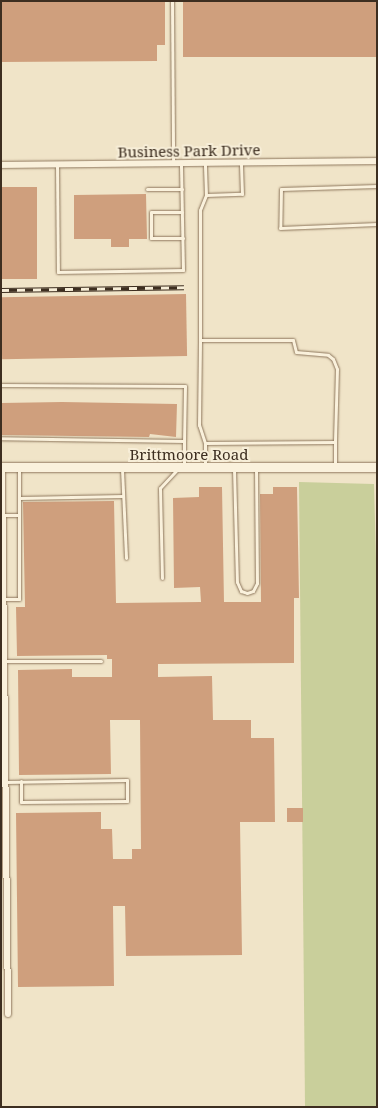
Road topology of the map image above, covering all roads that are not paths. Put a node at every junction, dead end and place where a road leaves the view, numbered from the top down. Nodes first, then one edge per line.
1 (172, 1) edge
2 (377, 161) edge
3 (173, 163) junction
4 (181, 163) junction
5 (205, 163) junction
6 (241, 163) junction
7 (57, 164) junction
8 (1, 165) edge
9 (377, 186) edge
10 (182, 188) junction
11 (147, 190) dead end
12 (206, 195) junction
13 (182, 212) junction
14 (377, 224) edge
15 (183, 238) junction
16 (200, 340) junction
17 (1, 385) edge
18 (1, 438) edge
19 (184, 441) junction
20 (335, 442) junction
21 (205, 443) junction
22 (2, 467) edge
23 (19, 467) junction
24 (377, 467) edge
25 (122, 468) junction
26 (256, 468) junction
27 (335, 468) junction
28 (181, 469) junction
29 (205, 469) junction
30 (234, 469) junction
31 (123, 496) junction
32 (20, 498) junction
33 (3, 515) junction
34 (19, 515) junction
35 (126, 558) dead end
36 (162, 578) dead end
37 (4, 599) junction
38 (4, 661) junction
39 (101, 661) dead end
40 (21, 781) junction
41 (6, 782) junction
42 (8, 1014) dead end

1 - 3 lane
2 - 6 street, Business Park Drive
3 - 4 street, Business Park Drive
3 - 7 street, Business Park Drive
4 - 5 street, Business Park Drive
4 - 10 lane
5 - 6 street, Business Park Drive
5 - 12 lane
6 - 12 lane
7 - 8 street, Business Park Drive
7 - 15 lane
9 - 14 lane
10 - 11 lane
10 - 13 lane
12 - 16 lane
13 - 15 lane
13 - 15 lane
16 - 20 lane
16 - 21 lane
17 - 19 lane
18 - 19 lane
19 - 28 lane
20 - 21 lane
20 - 27 lane
21 - 29 lane
22 - 23 main road, Brittmoore Road
22 - 33 street
23 - 25 main road, Brittmoore Road
23 - 32 lane
24 - 27 main road, Brittmoore Road
25 - 28 main road, Brittmoore Road
25 - 31 lane
26 - 27 main road, Brittmoore Road
26 - 30 main road, Brittmoore Road
26 - 30 lane
28 - 29 main road, Brittmoore Road
28 - 36 lane
29 - 30 main road, Brittmoore Road
31 - 32 lane
31 - 35 lane
32 - 34 lane
33 - 34 lane
33 - 37 street
34 - 37 lane
37 - 38 street
38 - 39 lane
38 - 41 street
40 - 40 lane
40 - 41 lane
41 - 42 street

